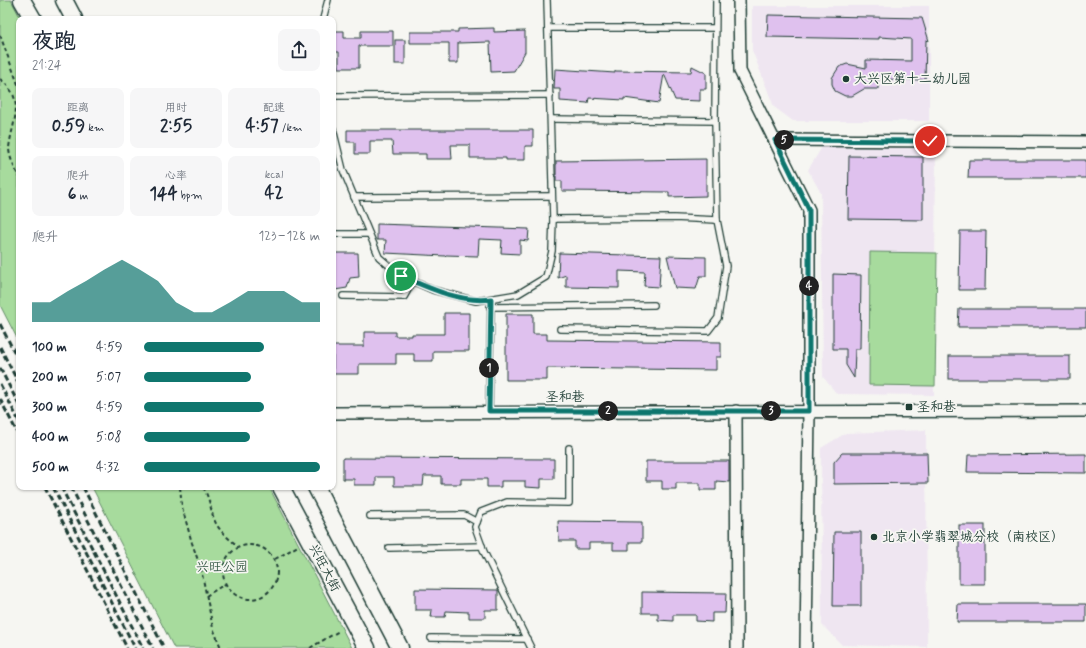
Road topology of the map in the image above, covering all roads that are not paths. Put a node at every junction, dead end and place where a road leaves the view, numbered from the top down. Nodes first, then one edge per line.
1 (22, 0) edge
2 (64, 0) edge
3 (328, 0) edge
4 (547, 0) edge
5 (716, 0) edge
6 (739, 0) edge
7 (30, 16) edge
8 (72, 16) edge
9 (325, 16) edge
10 (549, 28) junction
11 (715, 28) junction
12 (550, 95) junction
13 (336, 96) edge
14 (551, 119) junction
15 (715, 121) junction
16 (775, 140) junction
17 (336, 141) edge
18 (1086, 142) edge
19 (552, 196) junction
20 (354, 197) junction
21 (553, 219) junction
22 (717, 220) junction
23 (336, 234) edge
24 (369, 234) junction
25 (413, 281) junction
26 (343, 296) dead end
27 (491, 299) junction
28 (654, 305) dead end
29 (490, 307) junction
30 (560, 329) dead end
31 (489, 411) junction
32 (736, 411) junction
33 (809, 411) junction
34 (1086, 411) edge
35 (336, 413) edge
36 (569, 448) dead end
37 (283, 490) edge
38 (318, 490) edge
39 (370, 516) dead end
40 (477, 522) junction
41 (482, 546) junction
42 (390, 548) dead end
43 (431, 638) dead end
44 (527, 638) junction
45 (367, 648) edge
46 (400, 648) edge
47 (531, 648) edge
48 (737, 648) edge
49 (806, 648) edge

1 - 7 main road
2 - 8 main road
3 - 9 lane
4 - 10 lane
5 - 11 lane
6 - 16 street
10 - 11 lane
10 - 12 lane
11 - 15 lane
12 - 13 lane
12 - 14 lane
14 - 15 lane
14 - 19 lane
15 - 22 lane
16 - 18 street
16 - 33 street
17 - 20 lane
19 - 20 lane
19 - 21 lane
20 - 24 lane
21 - 22 lane
21 - 27 lane
22 - 30 lane
23 - 24 lane
24 - 25 lane
25 - 26 lane
25 - 27 lane
27 - 29 lane
28 - 29 lane
29 - 31 lane
31 - 32 street, 圣和巷
31 - 35 street, 圣和巷
32 - 33 street, 圣和巷
32 - 48 street
33 - 34 street, 圣和巷
33 - 49 street
36 - 40 lane
37 - 45 main road, 兴旺大街
38 - 46 main road
39 - 40 lane
40 - 41 lane
41 - 42 lane
41 - 44 lane
43 - 44 lane
44 - 47 lane

